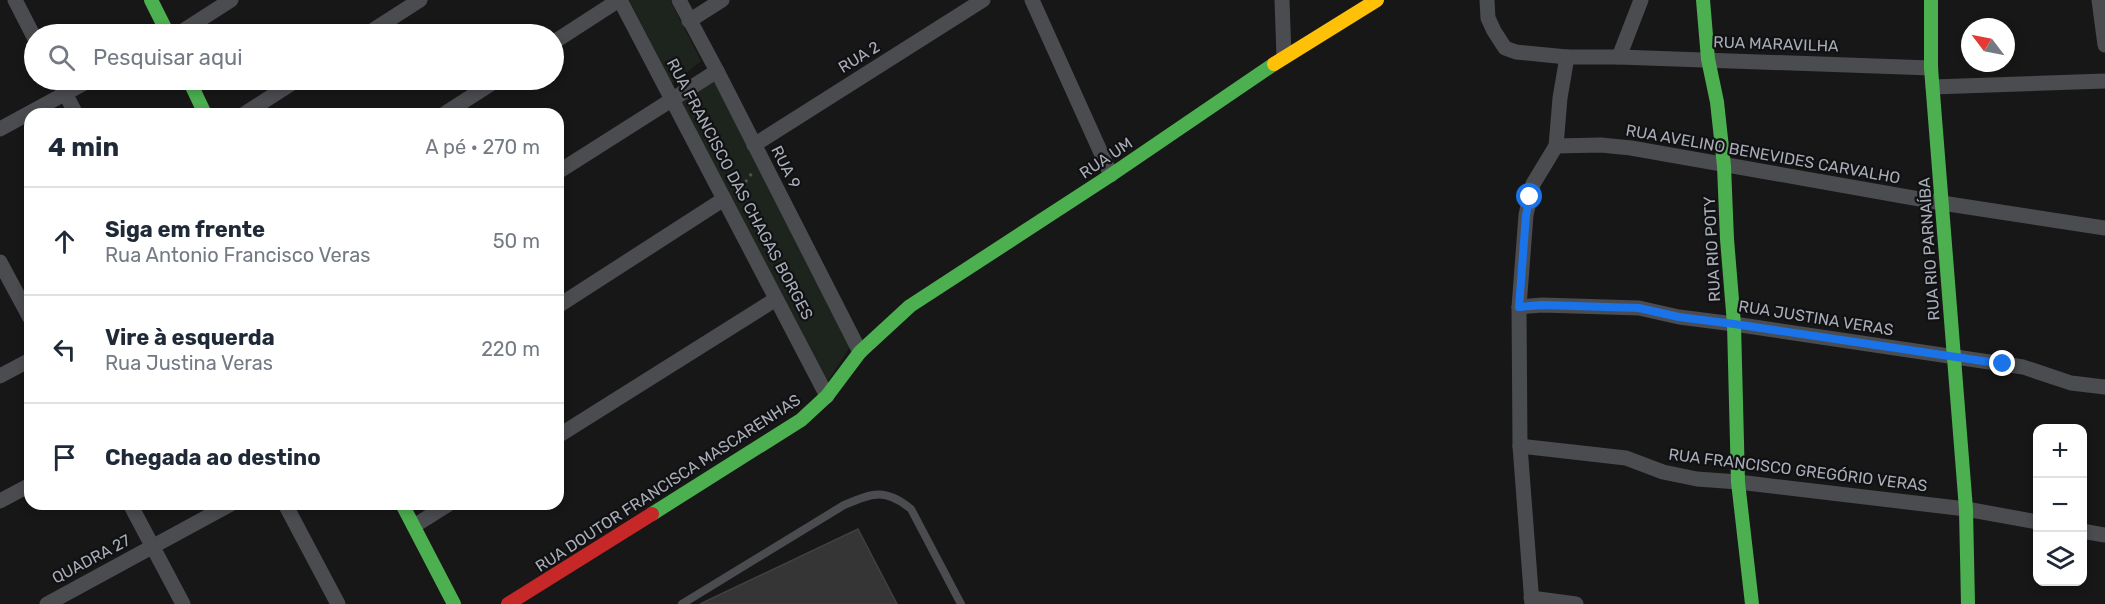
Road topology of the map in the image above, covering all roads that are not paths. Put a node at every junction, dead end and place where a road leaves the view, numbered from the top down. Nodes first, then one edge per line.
1 (15, 0) edge
2 (151, 0) edge
3 (231, 0) edge
4 (420, 0) edge
5 (619, 0) edge
6 (679, 0) edge
7 (722, 0) edge
8 (983, 0) edge
9 (1032, 0) edge
10 (1282, 0) edge
11 (1377, 0) edge
12 (1487, 0) edge
13 (1641, 0) edge
14 (1703, 0) edge
15 (1932, 0) edge
16 (2102, 7) edge
17 (689, 21) junction
18 (27, 24) edge
19 (163, 24) edge
20 (194, 24) edge
21 (383, 24) edge
22 (564, 36) edge
23 (2105, 45) edge
24 (1284, 57) junction
25 (1566, 57) junction
26 (1619, 57) junction
27 (1708, 59) junction
28 (1931, 68) junction
29 (717, 71) junction
30 (2105, 81) edge
31 (1933, 87) junction
32 (55, 90) edge
33 (63, 90) edge
34 (194, 90) edge
35 (281, 90) edge
36 (481, 90) edge
37 (672, 99) junction
38 (30, 108) edge
39 (73, 108) edge
40 (202, 108) edge
41 (253, 108) edge
42 (453, 108) edge
43 (24, 112) edge
44 (0, 129) edge
45 (754, 145) junction
46 (1556, 146) junction
47 (1724, 166) junction
48 (564, 168) edge
49 (1111, 175) junction
50 (724, 199) junction
51 (1942, 203) junction
52 (2105, 228) edge
53 (0, 262) edge
54 (776, 299) junction
55 (564, 302) edge
56 (24, 307) edge
57 (1519, 307) junction
58 (1734, 324) junction
59 (860, 352) junction
60 (1953, 358) junction
61 (24, 363) edge
62 (0, 376) edge
63 (2105, 387) edge
64 (827, 396) junction
65 (564, 432) edge
66 (1520, 446) junction
67 (1738, 482) junction
68 (24, 488) edge
69 (0, 501) edge
70 (1966, 509) junction
71 (133, 510) edge
72 (220, 510) edge
73 (288, 510) edge
74 (405, 510) edge
75 (439, 510) edge
76 (2033, 521) edge
77 (414, 526) junction
78 (2087, 532) edge
79 (2105, 535) edge
80 (153, 547) junction
81 (1531, 601) edge
82 (47, 604) edge
83 (183, 604) edge
84 (338, 604) edge
85 (454, 604) edge
86 (508, 604) edge
87 (682, 604) edge
88 (961, 604) edge
89 (1576, 604) edge
90 (1752, 604) edge
91 (1968, 604) edge

1 - 18 street
2 - 19 street
3 - 20 street
4 - 21 street
5 - 22 street
5 - 37 street, RUA FRANCISCO DAS CHAGAS BORGES
6 - 17 street, RUA 9
7 - 17 street
8 - 45 street, RUA 2
9 - 49 street
10 - 24 street
11 - 24 street, RUA UM
12 - 25 street
13 - 26 street
14 - 27 street, RUA RIO POTY
15 - 28 street, RUA RIO PARNAÍBA
16 - 23 street
17 - 29 street, RUA 9
24 - 49 street, RUA UM
25 - 26 street, RUA MARAVILHA
25 - 46 street
26 - 27 street, RUA MARAVILHA
27 - 28 street, RUA MARAVILHA
27 - 47 street, RUA RIO POTY
28 - 31 street, RUA RIO PARNAÍBA
29 - 37 street
29 - 45 street, RUA 9
30 - 31 street
31 - 51 street, RUA RIO PARNAÍBA
32 - 38 street
33 - 39 street
34 - 40 street
35 - 41 street
36 - 42 street
37 - 48 street
37 - 50 street, RUA FRANCISCO DAS CHAGAS BORGES
43 - 44 street
45 - 59 street, RUA 9
46 - 47 street, RUA AVELINO BENEVIDES CARVALHO
46 - 57 street
47 - 51 street, RUA AVELINO BENEVIDES CARVALHO
47 - 58 street, RUA RIO POTY
49 - 59 street, RUA UM
50 - 54 street, RUA FRANCISCO DAS CHAGAS BORGES
50 - 55 street
51 - 52 street, RUA AVELINO BENEVIDES CARVALHO
51 - 60 street, RUA RIO PARNAÍBA
53 - 56 street
54 - 64 street, RUA FRANCISCO DAS CHAGAS BORGES
54 - 65 street
57 - 58 street, RUA JUSTINA VERAS
57 - 66 street
58 - 60 street, RUA JUSTINA VERAS
58 - 67 street, RUA RIO POTY
59 - 64 street, RUA DOUTOR FRANCISCA MASCARENHAS
60 - 63 street, RUA JUSTINA VERAS
60 - 70 street, RUA RIO PARNAÍBA
61 - 62 street
64 - 86 street, RUA DOUTOR FRANCISCA MASCARENHAS
66 - 67 street, RUA FRANCISCO GREGÓRIO VERAS
66 - 81 street
67 - 70 street, RUA FRANCISCO GREGÓRIO VERAS
67 - 90 street, RUA RIO POTY
68 - 69 street
70 - 76 street, RUA FRANCISCO GREGÓRIO VERAS
70 - 91 street, RUA RIO PARNAÍBA
71 - 80 street
72 - 80 street, QUADRA 27
73 - 84 street
74 - 77 street
75 - 77 street
77 - 85 street
78 - 79 street
80 - 82 street, QUADRA 27
80 - 83 street
81 - 89 street
87 - 88 lane

